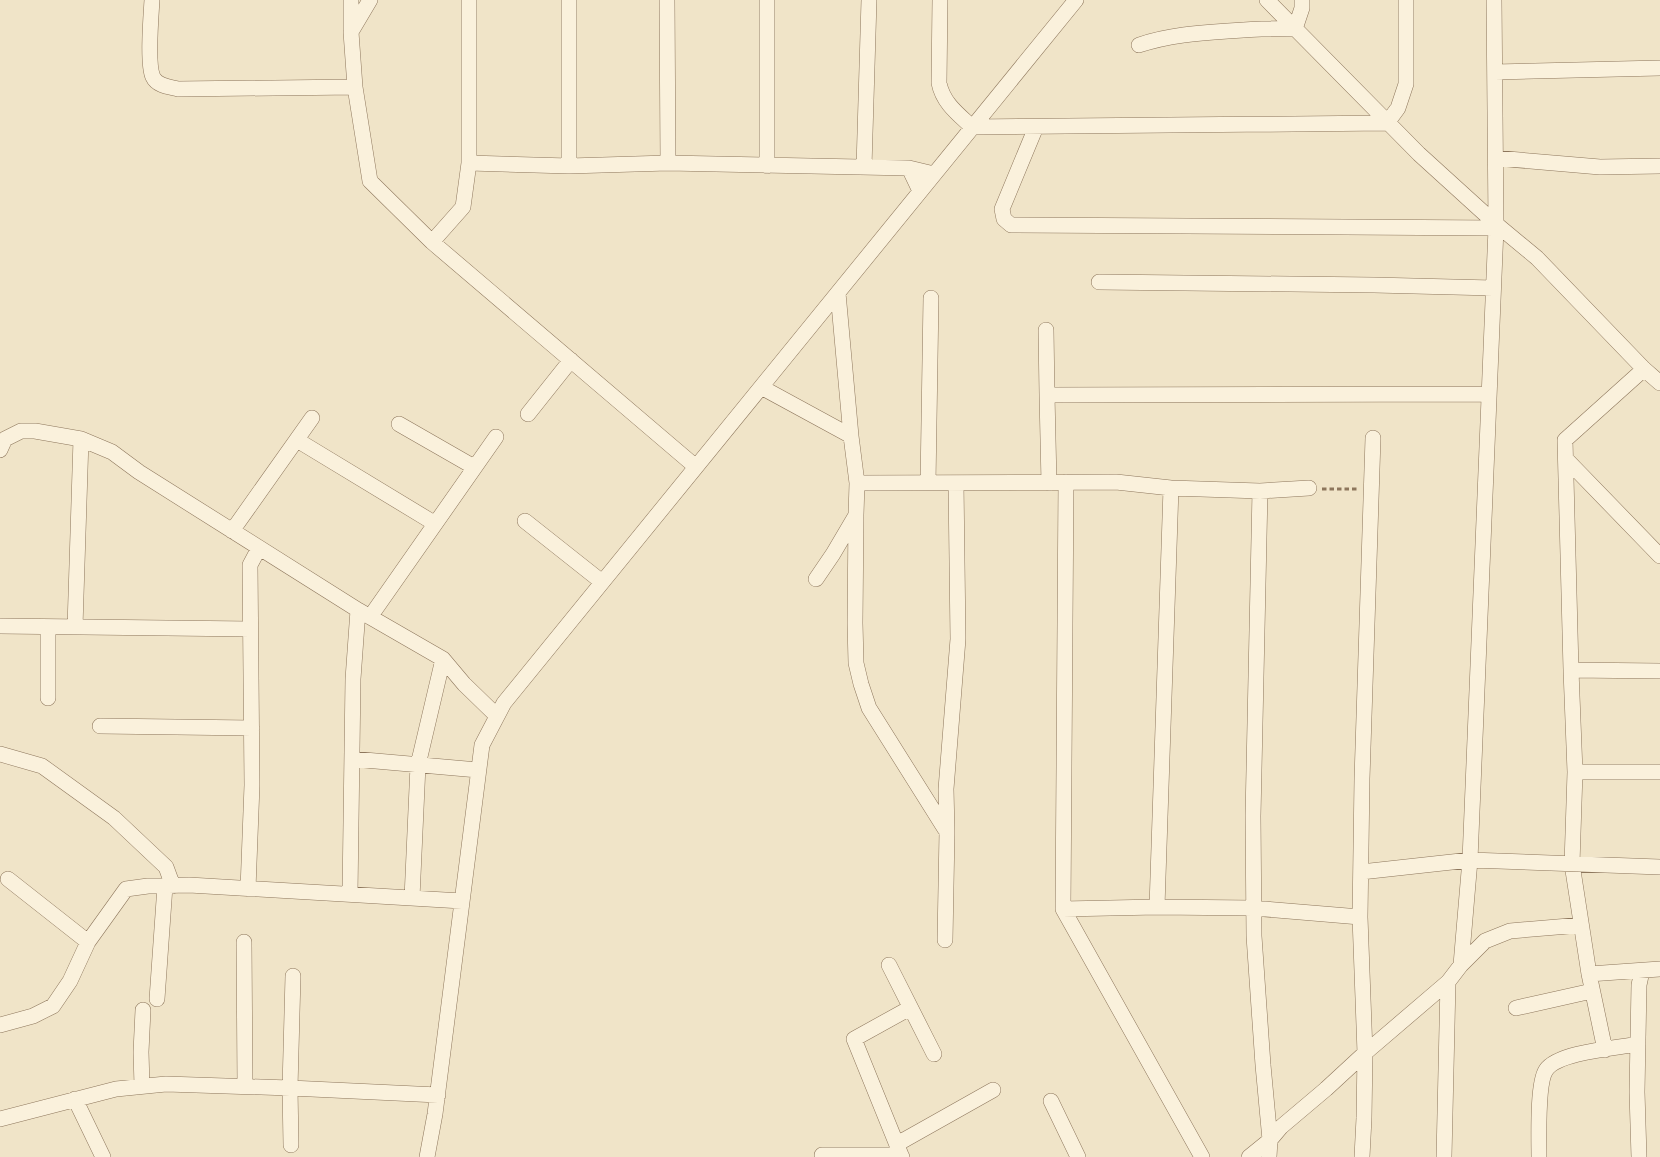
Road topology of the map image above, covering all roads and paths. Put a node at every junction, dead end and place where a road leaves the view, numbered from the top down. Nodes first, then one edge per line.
1 (152, 0) edge
2 (351, 0) edge
3 (370, 0) edge
4 (469, 0) edge
5 (569, 0) edge
6 (667, 0) edge
7 (768, 0) edge
8 (869, 0) edge
9 (940, 0) edge
10 (1076, 0) edge
11 (1267, 0) edge
12 (1302, 0) edge
13 (1406, 0) edge
14 (1494, 0) edge
15 (1295, 29) junction
16 (351, 33) junction
17 (1139, 45) dead end
18 (1660, 68) edge
19 (1495, 72) junction
20 (355, 87) junction
21 (1387, 123) junction
22 (972, 127) junction
23 (1036, 127) junction
24 (1496, 158) junction
25 (469, 163) junction
26 (668, 163) junction
27 (569, 166) junction
28 (767, 166) junction
29 (1660, 166) edge
30 (864, 167) junction
31 (909, 168) junction
32 (934, 174) junction
33 (920, 191) junction
34 (1496, 226) junction
35 (432, 242) junction
36 (1099, 282) dead end
37 (1493, 288) junction
38 (838, 293) junction
39 (932, 298) dead end
40 (1046, 330) dead end
41 (571, 360) junction
42 (1644, 369) junction
43 (1660, 383) edge
44 (761, 387) junction
45 (1489, 394) junction
46 (1047, 395) junction
47 (528, 414) dead end
48 (312, 418) dead end
49 (399, 424) dead end
50 (851, 436) junction
51 (496, 437) dead end
52 (1373, 438) dead end
53 (81, 439) junction
54 (297, 440) junction
55 (0, 450) edge
56 (1566, 459) junction
57 (474, 467) junction
58 (696, 467) junction
59 (1066, 482) junction
60 (857, 483) junction
61 (928, 483) junction
62 (956, 483) junction
63 (1049, 483) junction
64 (1171, 488) junction
65 (1308, 488) joint
66 (1371, 489) junction
67 (1260, 491) junction
68 (856, 515) junction
69 (525, 521) dead end
70 (435, 523) junction
71 (232, 531) junction
72 (259, 548) junction
73 (1660, 556) edge
74 (816, 579) dead end
75 (602, 582) junction
76 (364, 614) junction
77 (0, 626) edge
78 (48, 627) junction
79 (75, 627) junction
80 (250, 629) junction
81 (442, 659) junction
82 (1571, 670) junction
83 (1660, 671) edge
84 (48, 698) dead end
85 (497, 716) junction
86 (100, 726) dead end
87 (252, 728) junction
88 (0, 754) edge
89 (352, 759) junction
90 (418, 765) junction
91 (478, 770) junction
92 (1575, 772) junction
93 (1660, 772) edge
94 (947, 832) junction
95 (1470, 860) junction
96 (1572, 864) junction
97 (1660, 867) edge
98 (1361, 872) junction
99 (8, 879) dead end
100 (169, 886) junction
101 (248, 889) junction
102 (350, 894) junction
103 (412, 898) junction
104 (462, 901) junction
105 (1157, 907) junction
106 (1253, 908) junction
107 (1063, 909) junction
108 (1360, 916) junction
109 (1581, 925) junction
110 (945, 940) dead end
111 (88, 942) junction
112 (244, 942) dead end
113 (889, 965) dead end
114 (1461, 965) junction
115 (1660, 969) edge
116 (1642, 971) junction
117 (1589, 974) junction
118 (293, 976) dead end
119 (1448, 982) junction
120 (1592, 991) junction
121 (157, 999) dead end
122 (910, 1008) junction
123 (1516, 1008) dead end
124 (143, 1010) dead end
125 (0, 1024) edge
126 (1638, 1044) junction
127 (1605, 1050) junction
128 (1365, 1053) junction
129 (934, 1054) dead end
130 (142, 1086) junction
131 (245, 1086) junction
132 (290, 1088) junction
133 (993, 1090) dead end
134 (438, 1095) junction
135 (75, 1099) junction
136 (1051, 1101) dead end
137 (0, 1119) edge
138 (1270, 1140) junction
139 (291, 1145) dead end
140 (900, 1152) edge
141 (822, 1155) dead end
142 (104, 1157) edge
143 (427, 1157) edge
144 (1078, 1157) edge
145 (1202, 1157) edge
146 (1249, 1157) edge
147 (1269, 1157) edge
148 (1362, 1157) edge
149 (1444, 1157) edge
150 (1539, 1157) edge
151 (1639, 1157) edge

1 - 20 street
2 - 16 street
3 - 16 street
4 - 25 street
5 - 27 street
6 - 26 street
7 - 28 street
8 - 30 street
9 - 22 street
10 - 22 street
11 - 15 street
12 - 15 street
13 - 21 street
14 - 19 street
15 - 17 street
15 - 21 street
16 - 20 street
18 - 19 street
19 - 24 street
20 - 35 street
21 - 23 street
21 - 34 street
22 - 23 street
22 - 32 street
23 - 34 street
24 - 29 street
24 - 34 street
25 - 27 street
25 - 35 street
26 - 27 street
26 - 28 street
28 - 30 street
30 - 31 street
31 - 32 street
31 - 33 street
32 - 33 street
33 - 38 street
34 - 37 street
34 - 42 street
35 - 41 street
36 - 37 street
37 - 45 street
38 - 44 street
38 - 50 street
39 - 61 street
40 - 46 street
41 - 47 street
41 - 58 street
42 - 43 street
42 - 56 street
44 - 50 street
44 - 58 street
45 - 46 street
45 - 95 street
46 - 63 street
48 - 54 street
49 - 57 street
50 - 60 street
51 - 57 street
52 - 66 street
53 - 55 street
53 - 71 street
53 - 79 street
54 - 70 street
54 - 71 street
56 - 73 street
56 - 82 street
57 - 70 street
58 - 75 street
59 - 63 street
59 - 64 street
59 - 107 street
60 - 61 street
60 - 68 street
61 - 62 street
62 - 63 street
62 - 94 street
64 - 67 street
64 - 105 street
65 - 66 path
65 - 67 street
66 - 98 street
67 - 106 street
68 - 74 street
68 - 94 street
69 - 75 street
70 - 76 street
71 - 72 street
72 - 76 street
72 - 80 street
75 - 85 street
76 - 81 street
76 - 89 street
77 - 78 street
78 - 79 street
78 - 84 street
79 - 80 street
80 - 87 street
81 - 85 street
81 - 90 street
82 - 83 street
82 - 92 street
85 - 91 street
86 - 87 street
87 - 101 street
88 - 100 street
89 - 90 street
89 - 102 street
90 - 91 street
90 - 103 street
91 - 104 street
92 - 93 street
92 - 96 street
94 - 110 street
95 - 96 street
95 - 98 street
95 - 114 street
96 - 97 street
96 - 109 street
98 - 108 street
99 - 111 street
100 - 101 street
100 - 111 street
100 - 121 street
101 - 102 street
102 - 103 street
103 - 104 street
104 - 134 street
105 - 106 street
105 - 107 street
106 - 108 street
106 - 138 street
107 - 145 street
108 - 128 street
109 - 114 street
109 - 117 street
111 - 125 street
112 - 131 street
113 - 122 street
114 - 119 street
115 - 116 street
116 - 117 street
116 - 126 street
117 - 120 street
118 - 132 street
119 - 128 street
119 - 149 street
120 - 123 street
120 - 127 street
122 - 129 street
122 - 140 street
124 - 130 street
126 - 127 street
126 - 151 street
127 - 150 street
128 - 138 street
128 - 148 street
130 - 131 street
130 - 135 street
131 - 132 street
132 - 134 street
132 - 139 street
133 - 140 street
134 - 143 street
135 - 137 street
135 - 142 street
136 - 144 street
138 - 146 street
138 - 147 street
140 - 141 street

